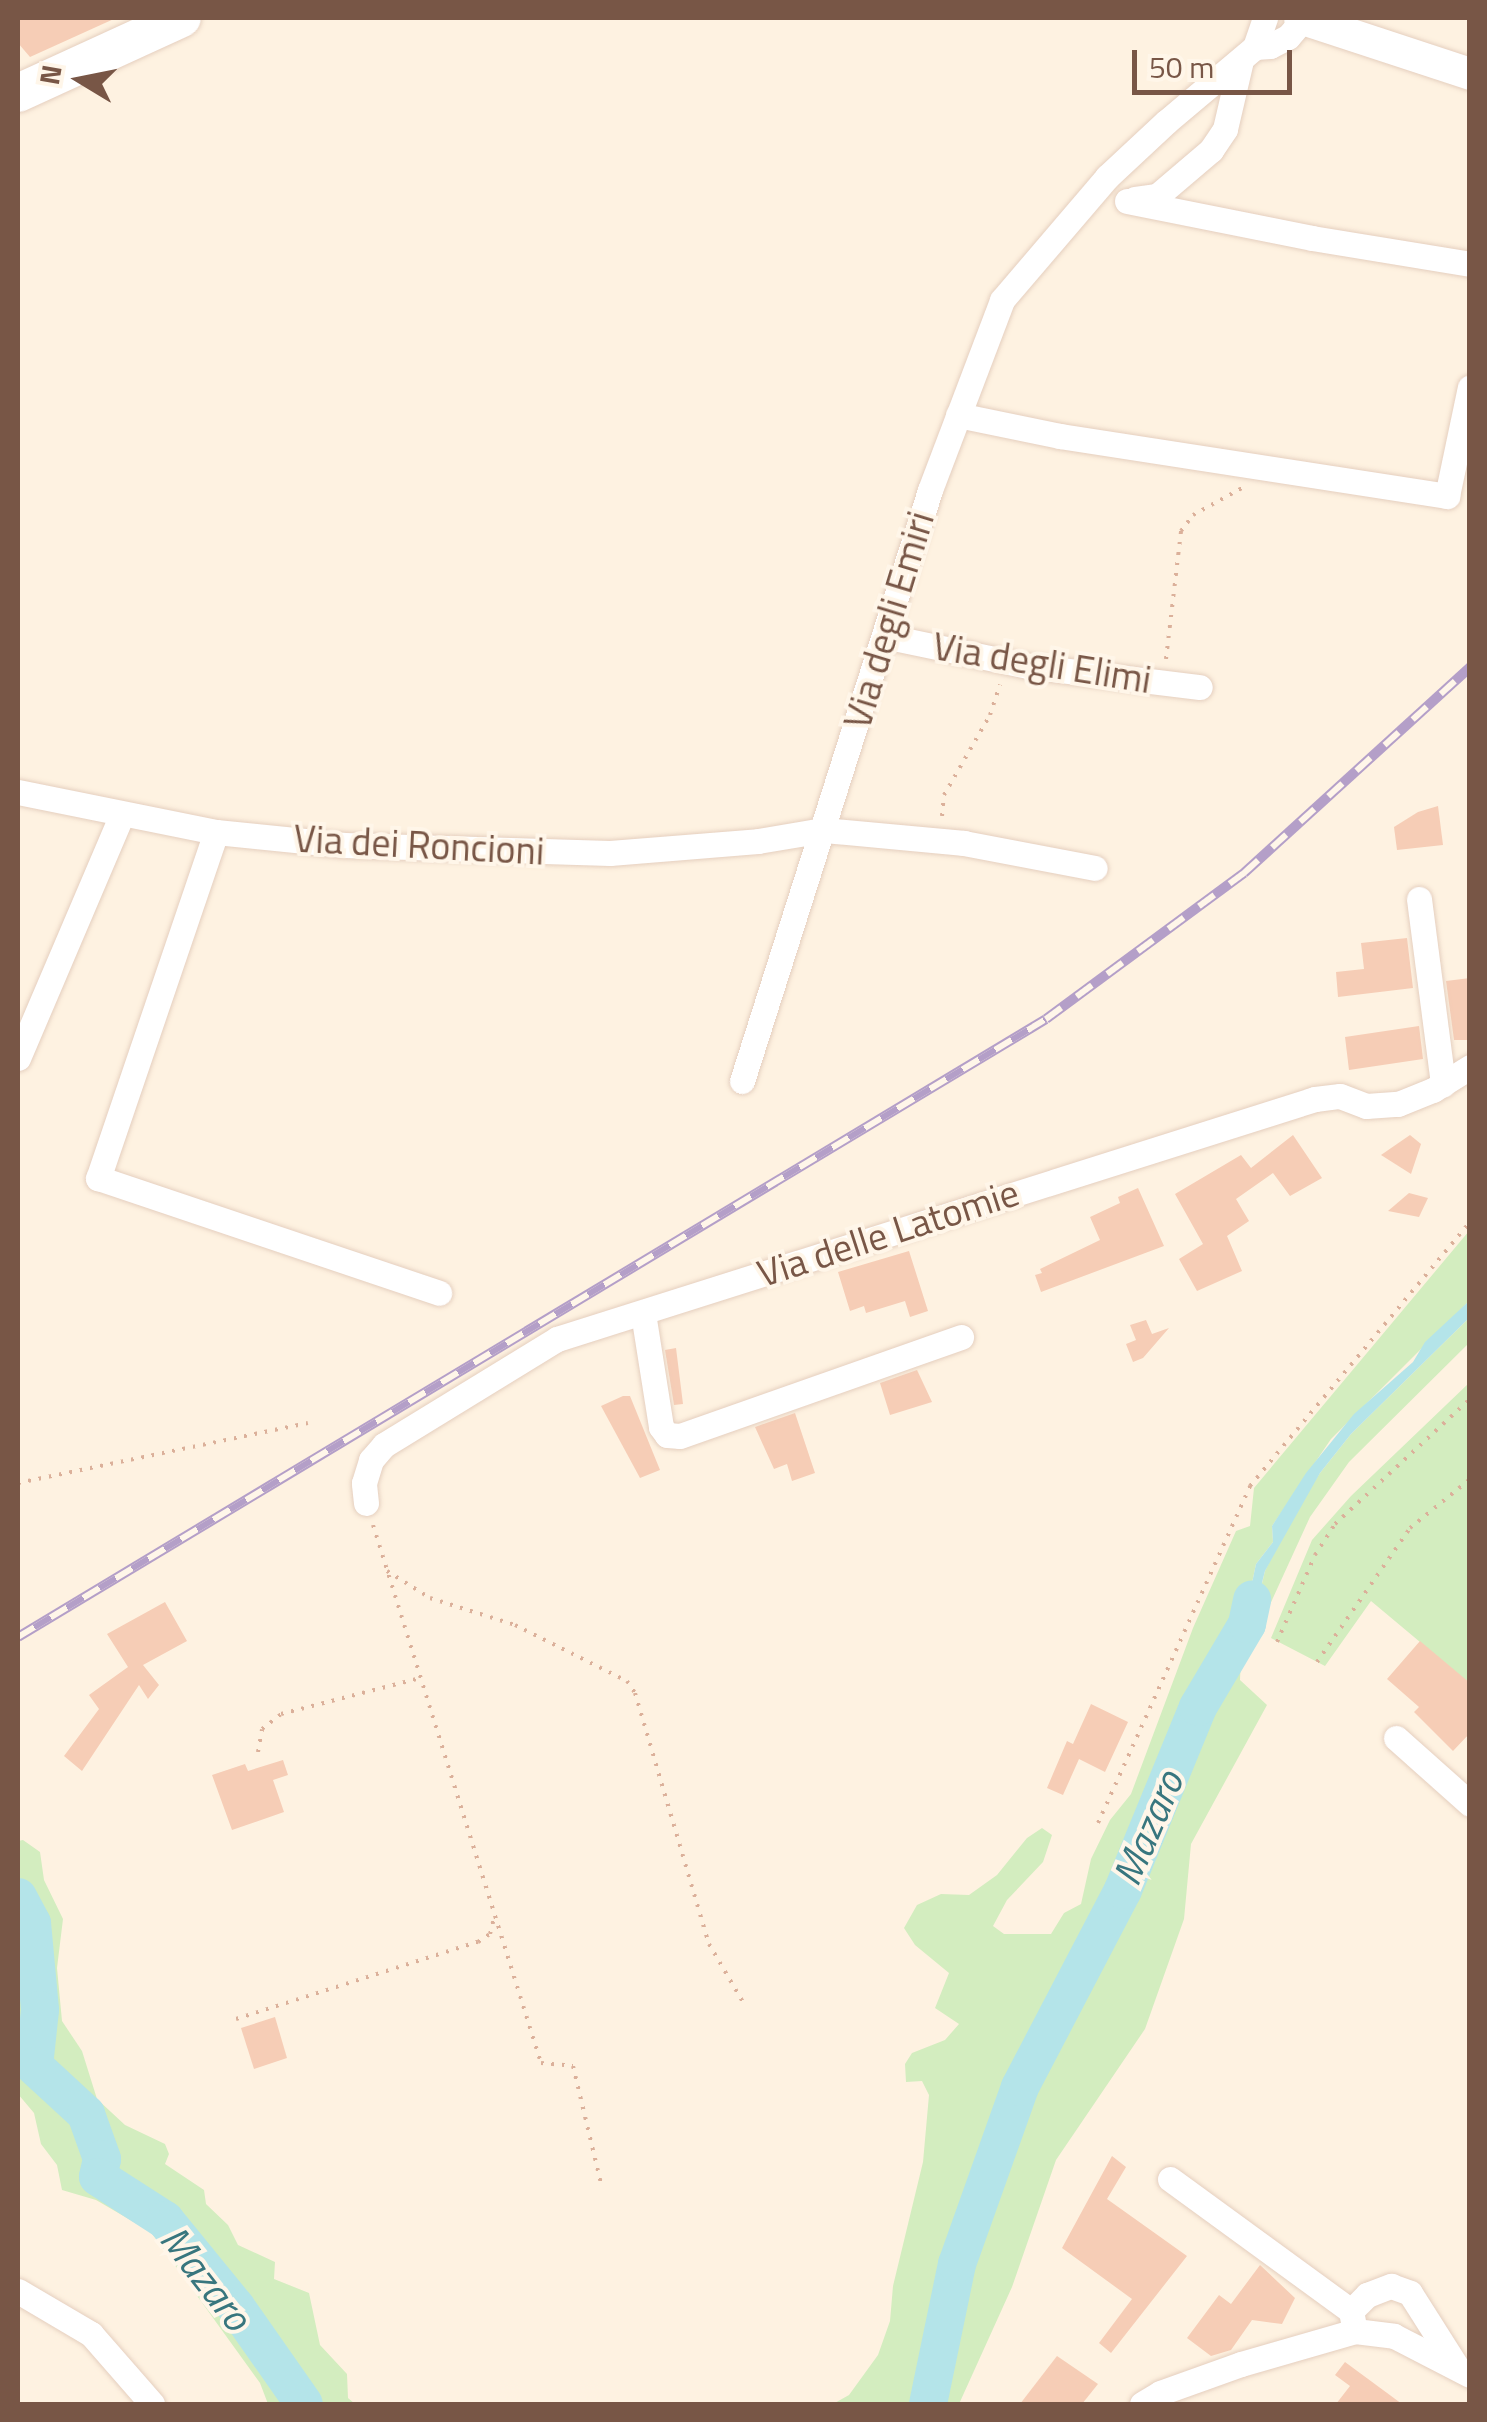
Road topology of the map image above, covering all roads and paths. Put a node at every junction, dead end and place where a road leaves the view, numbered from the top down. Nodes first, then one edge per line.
1 (182, 18) edge
2 (1265, 18) edge
3 (1302, 18) edge
4 (1248, 54) junction
5 (1470, 74) edge
6 (18, 93) edge
7 (1095, 191) junction
8 (1127, 201) junction
9 (1470, 264) edge
10 (1470, 386) edge
11 (958, 416) junction
12 (1282, 470) junction
13 (884, 636) junction
14 (1006, 661) junction
15 (1156, 682) junction
16 (1200, 688) dead end
17 (18, 792) edge
18 (121, 816) junction
19 (824, 830) junction
20 (216, 832) junction
21 (941, 840) junction
22 (1095, 868) dead end
23 (1419, 899) dead end
24 (18, 1058) edge
25 (1470, 1066) edge
26 (742, 1080) dead end
27 (1443, 1084) junction
28 (1470, 1222) edge
29 (439, 1294) dead end
30 (643, 1313) junction
31 (961, 1337) dead end
32 (1470, 1399) edge
33 (308, 1423) dead end
34 (1470, 1479) edge
35 (18, 1482) edge
36 (366, 1503) joint
37 (387, 1571) junction
38 (1277, 1642) dead end
39 (1316, 1662) dead end
40 (420, 1678) junction
41 (1396, 1738) dead end
42 (258, 1752) dead end
43 (1470, 1804) edge
44 (1098, 1822) dead end
45 (494, 1918) junction
46 (744, 2004) dead end
47 (236, 2019) dead end
48 (1170, 2180) dead end
49 (602, 2188) dead end
50 (18, 2291) edge
51 (1353, 2321) junction
52 (1463, 2371) edge
53 (152, 2404) edge
54 (1142, 2404) edge

1 - 6 main road
2 - 4 street
3 - 4 street, Via degli Emiri
3 - 5 street
4 - 7 street, Via degli Emiri
4 - 8 street
7 - 8 street
7 - 11 street, Via degli Emiri
8 - 9 street
10 - 12 street
11 - 12 street
11 - 13 street, Via degli Emiri
12 - 15 path
13 - 14 street, Via degli Elimi
13 - 19 street, Via degli Emiri
14 - 15 street, Via degli Elimi
14 - 21 path
15 - 16 street, Via degli Elimi
17 - 18 street, Via dei Roncioni
18 - 20 street, Via dei Roncioni
18 - 24 street
19 - 20 street, Via dei Roncioni
19 - 21 street, Via dei Roncioni
19 - 26 street, Via degli Emiri
20 - 29 street
21 - 22 street, Via dei Roncioni
23 - 27 street
25 - 27 street, Via delle Latomie
27 - 30 street, Via delle Latomie
28 - 44 path
30 - 31 street
30 - 36 street, Via delle Latomie
32 - 38 path
33 - 35 path
34 - 39 path
36 - 37 path
37 - 40 path
37 - 46 path
40 - 42 path
40 - 45 path
41 - 43 street
45 - 47 path
45 - 49 path
48 - 51 street
50 - 53 street
51 - 52 street
51 - 52 street
51 - 54 street

